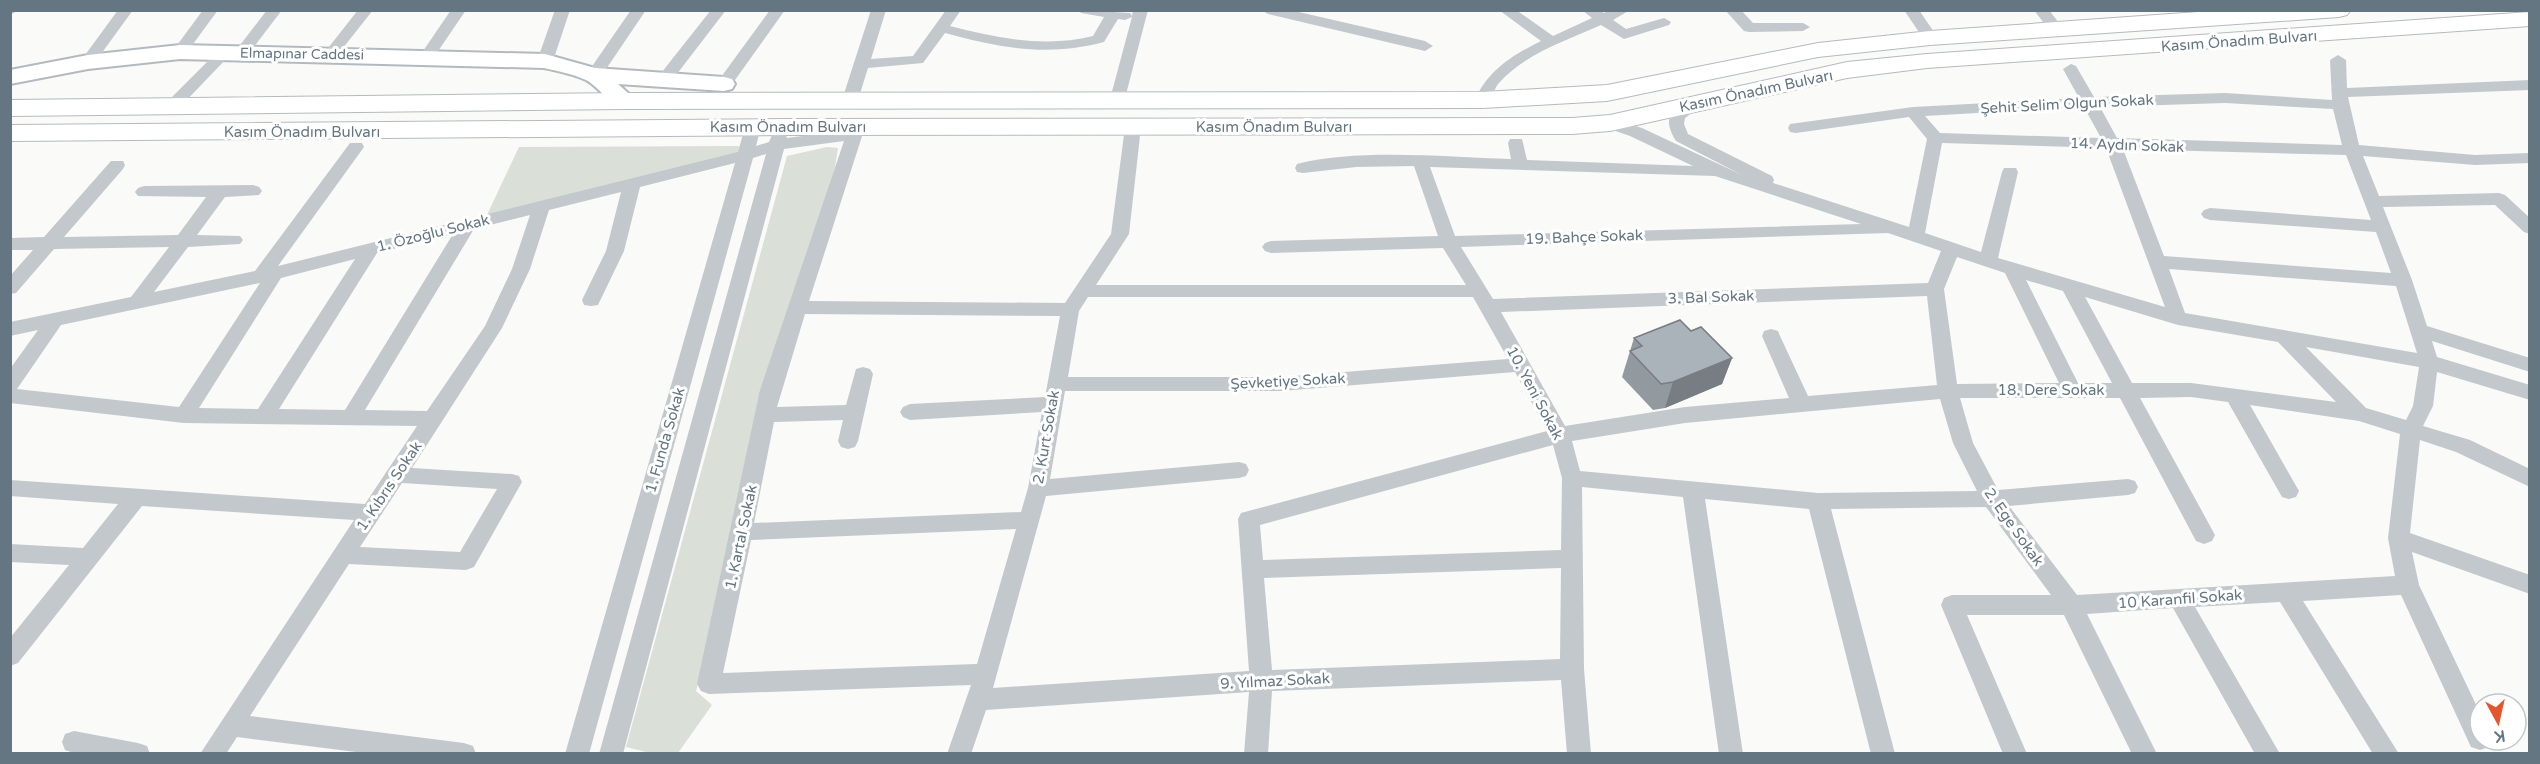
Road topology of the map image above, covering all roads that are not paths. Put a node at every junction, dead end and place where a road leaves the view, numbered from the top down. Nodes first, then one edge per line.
1 (126, 10) edge
2 (211, 10) edge
3 (275, 10) edge
4 (366, 10) edge
5 (459, 10) edge
6 (563, 10) edge
7 (639, 10) edge
8 (719, 10) edge
9 (778, 10) edge
10 (860, 10) edge
11 (954, 10) edge
12 (1086, 10) edge
13 (1268, 10) edge
14 (1506, 10) edge
15 (1589, 10) edge
16 (1623, 10) edge
17 (1732, 10) edge
18 (1911, 10) edge
19 (2041, 10) edge
20 (2324, 11) edge
21 (878, 13) edge
22 (1113, 15) junction
23 (1140, 15) edge
24 (2209, 15) edge
25 (1317, 16) edge
26 (1603, 19) junction
27 (1664, 22) dead end
28 (2526, 23) edge
29 (1803, 27) dead end
30 (941, 28) junction
31 (2057, 31) junction
32 (1930, 38) junction
33 (1552, 42) junction
34 (1425, 46) dead end
35 (180, 52) junction
36 (233, 53) junction
37 (330, 55) junction
38 (427, 57) junction
39 (2338, 60) dead end
40 (544, 61) junction
41 (88, 62) junction
42 (862, 64) junction
43 (2071, 69) dead end
44 (594, 75) junction
45 (10, 77) edge
46 (664, 80) junction
47 (724, 84) joint
48 (2529, 85) edge
49 (1118, 99) junction
50 (2339, 99) junction
51 (850, 100) junction
52 (1483, 100) junction
53 (625, 101) junction
54 (2091, 102) junction
55 (1696, 104) junction
56 (172, 106) junction
57 (10, 108) edge
58 (1913, 112) junction
59 (1610, 123) junction
60 (753, 127) junction
61 (1133, 127) junction
62 (1796, 128) dead end
63 (856, 131) junction
64 (10, 133) edge
65 (779, 136) junction
66 (1935, 138) junction
67 (1516, 143) dead end
68 (2113, 145) junction
69 (356, 147) dead end
70 (2352, 150) junction
71 (745, 155) junction
72 (2529, 158) edge
73 (1420, 161) junction
74 (117, 165) dead end
75 (1520, 165) junction
76 (1303, 168) dead end
77 (1719, 172) junction
78 (2010, 172) dead end
79 (632, 183) junction
80 (1781, 190) junction
81 (253, 191) dead end
82 (144, 192) dead end
83 (220, 192) junction
84 (2373, 202) junction
85 (542, 205) junction
86 (2210, 214) dead end
87 (468, 224) junction
88 (2382, 227) junction
89 (2529, 228) edge
90 (1897, 229) junction
91 (1916, 236) junction
92 (234, 240) dead end
93 (182, 241) junction
94 (1449, 243) junction
95 (10, 244) edge
96 (48, 244) junction
97 (1271, 247) dead end
98 (371, 249) junction
99 (1951, 249) junction
100 (1988, 261) junction
101 (2157, 262) junction
102 (2012, 268) junction
103 (269, 274) junction
104 (2403, 280) junction
105 (2070, 286) junction
106 (10, 288) edge
107 (1935, 289) junction
108 (1082, 291) junction
109 (1483, 299) junction
110 (591, 300) dead end
111 (137, 302) junction
112 (797, 307) junction
113 (1070, 310) junction
114 (2178, 318) junction
115 (55, 319) junction
116 (10, 329) edge
117 (2421, 331) junction
118 (1771, 336) dead end
119 (2283, 336) junction
120 (2429, 362) junction
121 (1520, 365) junction
122 (2529, 365) edge
123 (862, 374) dead end
124 (1056, 384) junction
125 (10, 386) edge
126 (2072, 390) junction
127 (2127, 390) junction
128 (1948, 391) junction
129 (2529, 393) edge
130 (10, 396) edge
131 (2234, 396) junction
132 (1801, 403) junction
133 (1052, 404) junction
134 (854, 412) junction
135 (910, 412) dead end
136 (2359, 413) junction
137 (184, 415) junction
138 (766, 415) junction
139 (263, 417) junction
140 (350, 419) junction
141 (435, 419) junction
142 (2411, 430) junction
143 (1560, 435) junction
144 (848, 441) dead end
145 (1239, 470) dead end
146 (396, 475) junction
147 (1572, 477) junction
148 (2529, 479) edge
149 (2128, 487) dead end
150 (10, 488) edge
151 (1038, 488) junction
152 (1693, 491) junction
153 (2289, 491) dead end
154 (137, 496) junction
155 (1992, 499) junction
156 (1818, 501) junction
157 (370, 513) junction
158 (1029, 520) junction
159 (742, 532) junction
160 (2204, 535) dead end
161 (2399, 538) junction
162 (10, 553) edge
163 (343, 555) junction
164 (89, 557) junction
165 (1572, 559) junction
166 (1253, 569) junction
167 (2408, 585) junction
168 (2529, 585) edge
169 (2286, 592) junction
170 (2179, 599) junction
171 (2071, 605) junction
172 (10, 656) edge
173 (1572, 669) junction
174 (984, 674) junction
175 (1261, 681) junction
176 (978, 700) junction
177 (2468, 713) edge
178 (232, 725) junction
179 (74, 742) dead end
180 (430, 752) edge
181 (138, 753) edge
182 (212, 753) edge
183 (464, 753) edge
184 (577, 753) edge
185 (611, 753) edge
186 (958, 753) edge
187 (1256, 753) edge
188 (1579, 753) edge
189 (1731, 753) edge
190 (1883, 753) edge
191 (2015, 753) edge
192 (2145, 753) edge
193 (2268, 753) edge
194 (2387, 753) edge

1 - 41 street
2 - 35 street
3 - 36 street
4 - 37 street
5 - 38 street
6 - 40 street
7 - 44 street
8 - 46 street
9 - 47 street
10 - 21 street
11 - 30 street
12 - 22 street
13 - 25 street
14 - 33 street
15 - 26 street
16 - 26 street
17 - 29 street
18 - 32 street
19 - 31 street
20 - 24 main road, Kasım Önadım Bulvarı
21 - 42 street
22 - 23 street
22 - 30 street
23 - 49 street
24 - 31 main road, Kasım Önadım Bulvarı
25 - 34 street
26 - 27 street
26 - 33 street
28 - 55 main road, Kasım Önadım Bulvarı
30 - 42 street
31 - 32 main road, Kasım Önadım Bulvarı
32 - 52 main road, Kasım Önadım Bulvarı
33 - 52 street
35 - 36 street, Elmapınar Caddesi
35 - 41 street, Elmapınar Caddesi
36 - 37 street, Elmapınar Caddesi
36 - 56 street
37 - 38 street, Elmapınar Caddesi
38 - 40 street, Elmapınar Caddesi
39 - 50 street
40 - 44 street, Elmapınar Caddesi
41 - 45 street, Elmapınar Caddesi
42 - 51 street
43 - 54 street
44 - 46 street, Elmapınar Caddesi
44 - 53 street, Elmapınar Caddesi
46 - 47 street, Elmapınar Caddesi
48 - 50 street, Şehit Selim Olgun Sokak
49 - 51 main road, Kasım Önadım Bulvarı
49 - 52 main road, Kasım Önadım Bulvarı
50 - 54 street, Şehit Selim Olgun Sokak
50 - 70 street
51 - 53 main road, Kasım Önadım Bulvarı
53 - 56 main road, Kasım Önadım Bulvarı
54 - 58 street, Şehit Selim Olgun Sokak
54 - 68 street
55 - 59 main road, Kasım Önadım Bulvarı
55 - 80 street
56 - 57 main road, Kasım Önadım Bulvarı
58 - 62 street, Şehit Selim Olgun Sokak
58 - 66 street
59 - 61 main road, Kasım Önadım Bulvarı
59 - 77 street
60 - 64 main road, Kasım Önadım Bulvarı
60 - 65 main road, Kasım Önadım Bulvarı
60 - 71 street, 1. Funda Sokak
61 - 63 main road, Kasım Önadım Bulvarı
61 - 108 street, 2. Kurt Sokak
63 - 65 main road, Kasım Önadım Bulvarı
63 - 112 street, 1. Kartal Sokak
65 - 71 street, 1. Özoğlu Sokak
65 - 185 street, 1. Funda Sokak
66 - 68 street, 14. Aydın Sokak
66 - 91 street
67 - 75 street
68 - 70 street, 14. Aydın Sokak
68 - 101 street
69 - 103 street
70 - 72 street, 14. Aydın Sokak
70 - 84 street
71 - 79 street, 1. Özoğlu Sokak
71 - 184 street, 1. Funda Sokak
73 - 75 street
73 - 76 street
73 - 94 street, 10. Yeni Sokak
74 - 96 street
75 - 77 street
77 - 80 street
78 - 100 street
79 - 85 street, 1. Özoğlu Sokak
79 - 110 street
80 - 90 street
81 - 83 street
82 - 83 street
83 - 93 street
84 - 88 street
84 - 89 street
85 - 87 street, 1. Özoğlu Sokak
85 - 141 street, 1. Kıbrıs Sokak
86 - 88 street
87 - 98 street, 1. Özoğlu Sokak
87 - 140 street
88 - 104 street
90 - 91 street
90 - 94 street, 19. Bahçe Sokak
91 - 99 street
92 - 93 street
93 - 96 street
93 - 111 street
94 - 97 street, 19. Bahçe Sokak
94 - 109 street, 10. Yeni Sokak
95 - 96 street
96 - 106 street
98 - 103 street, 1. Özoğlu Sokak
98 - 139 street
99 - 100 street
99 - 107 street, 2. Ege Sokak
100 - 102 street
101 - 104 street
101 - 114 street
102 - 105 street
102 - 126 street
103 - 111 street, 1. Özoğlu Sokak
103 - 137 street
104 - 117 street
105 - 114 street
105 - 127 street
107 - 109 street, 3. Bal Sokak
107 - 128 street, 2. Ege Sokak
108 - 109 street, 3. Bal Sokak
108 - 113 street, 2. Kurt Sokak
109 - 121 street, 10. Yeni Sokak
111 - 115 street, 1. Özoğlu Sokak
112 - 113 street
112 - 138 street, 1. Kartal Sokak
113 - 124 street, 2. Kurt Sokak
114 - 119 street
115 - 116 street, 1. Özoğlu Sokak
115 - 125 street
117 - 120 street
117 - 122 street
118 - 132 street
119 - 120 street
119 - 136 street
120 - 129 street
120 - 142 street
121 - 124 street, Şevketiye Sokak
121 - 143 street, 10. Yeni Sokak
123 - 134 street
124 - 133 street, 2. Kurt Sokak
126 - 127 street, 18. Dere Sokak
126 - 128 street, 18. Dere Sokak
127 - 131 street, 18. Dere Sokak
127 - 160 street
128 - 132 street, 18. Dere Sokak
128 - 155 street, 2. Ege Sokak
130 - 137 street
131 - 136 street, 18. Dere Sokak
131 - 153 street
132 - 143 street, 18. Dere Sokak
133 - 135 street
133 - 151 street, 2. Kurt Sokak
134 - 138 street
134 - 144 street
136 - 142 street, 18. Dere Sokak
137 - 139 street
138 - 159 street, 1. Kartal Sokak
139 - 140 street
140 - 141 street
141 - 146 street, 1. Kıbrıs Sokak
142 - 148 street, 18. Dere Sokak
142 - 161 street
143 - 147 street, 10. Yeni Sokak
143 - 166 street, 18. Dere Sokak
145 - 151 street
146 - 157 street, 1. Kıbrıs Sokak
146 - 163 street
147 - 152 street
147 - 165 street, 10. Yeni Sokak
149 - 155 street
150 - 154 street
151 - 158 street, 2. Kurt Sokak
152 - 156 street
152 - 189 street
154 - 157 street
154 - 164 street
155 - 156 street
155 - 171 street, 2. Ege Sokak
156 - 190 street
157 - 163 street, 1. Kıbrıs Sokak
158 - 159 street
158 - 174 street, 2. Kurt Sokak
159 - 174 street, 1. Kartal Sokak
161 - 167 street
161 - 168 street
162 - 164 street
163 - 178 street, 1. Kıbrıs Sokak
164 - 172 street
165 - 166 street
165 - 173 street, 10. Yeni Sokak
166 - 175 street
167 - 169 street, 10 Karanfil Sokak
167 - 177 street
169 - 170 street, 10 Karanfil Sokak
169 - 194 street
170 - 171 street, 10 Karanfil Sokak
170 - 193 street
171 - 191 street, 10 Karanfil Sokak
171 - 192 street, 2. Ege Sokak
173 - 175 street, 9. Yılmaz Sokak
173 - 188 street, 10. Yeni Sokak
174 - 176 street, 2. Kurt Sokak
175 - 176 street, 9. Yılmaz Sokak
175 - 187 street
176 - 186 street, 2. Kurt Sokak
178 - 180 street
178 - 182 street, 1. Kıbrıs Sokak
179 - 181 street
180 - 183 street

